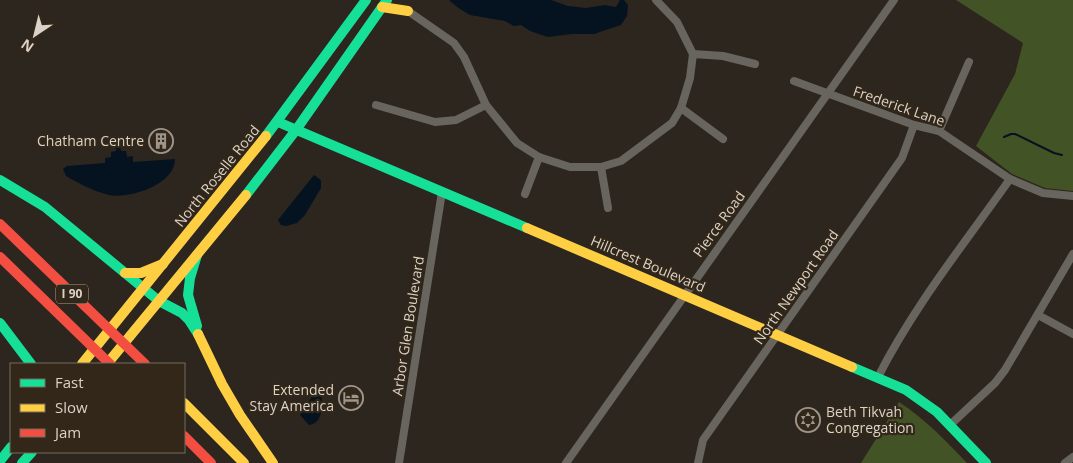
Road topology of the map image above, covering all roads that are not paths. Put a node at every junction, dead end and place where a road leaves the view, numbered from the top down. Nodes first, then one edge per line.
1 (366, 0) edge
2 (402, 0) edge
3 (656, 0) edge
4 (894, 0) edge
5 (385, 4) edge
6 (408, 11) junction
7 (693, 54) junction
8 (969, 62) dead end
9 (755, 64) dead end
10 (794, 81) dead end
11 (827, 94) junction
12 (376, 105) dead end
13 (486, 105) junction
14 (681, 108) junction
15 (278, 122) junction
16 (914, 125) junction
17 (296, 130) junction
18 (939, 131) junction
19 (723, 138) dead end
20 (539, 157) junction
21 (601, 167) junction
22 (1010, 179) junction
23 (0, 180) edge
24 (442, 192) junction
25 (525, 194) dead end
26 (1073, 196) edge
27 (608, 208) dead end
28 (0, 224) edge
29 (1073, 254) edge
30 (197, 255) junction
31 (0, 257) edge
32 (163, 264) junction
33 (125, 273) junction
34 (144, 288) junction
35 (684, 294) junction
36 (159, 301) junction
37 (1038, 315) junction
38 (0, 323) edge
39 (777, 334) junction
40 (1073, 334) edge
41 (0, 335) edge
42 (200, 337) junction
43 (21, 363) edge
44 (30, 363) edge
45 (83, 363) edge
46 (107, 363) edge
47 (109, 363) edge
48 (144, 363) edge
49 (878, 377) junction
50 (185, 404) edge
51 (950, 425) junction
52 (185, 437) edge
53 (10, 448) edge
54 (31, 453) edge
55 (1073, 457) edge
56 (0, 461) edge
57 (22, 463) edge
58 (211, 463) edge
59 (244, 463) edge
60 (273, 463) edge
61 (399, 463) edge
62 (566, 463) edge
63 (698, 463) edge
64 (986, 463) edge
65 (1065, 463) edge

1 - 15 main road, North Roselle Road
2 - 6 main road
3 - 7 street
4 - 11 street, Pierce Road
5 - 6 main road
5 - 17 main road
6 - 13 street
7 - 9 street
7 - 14 street
8 - 18 street
10 - 11 street, Frederick Lane
11 - 16 street, Frederick Lane
11 - 35 street, Pierce Road
12 - 13 street
13 - 20 street
14 - 19 street
14 - 21 street
15 - 17 main road, Hillcrest Boulevard
15 - 32 main road, North Roselle Road
16 - 18 street, Frederick Lane
16 - 39 street, North Newport Road
17 - 24 main road, Hillcrest Boulevard
17 - 30 main road
18 - 22 street, Frederick Lane
20 - 21 street
20 - 25 street
21 - 27 street
22 - 26 street, Frederick Lane
22 - 49 street
23 - 33 main road
24 - 35 main road, Hillcrest Boulevard
24 - 61 street, Arbor Glen Boulevard
28 - 48 main road, I 90
29 - 37 street
30 - 36 main road
30 - 42 main road
31 - 46 main road, I 90
32 - 33 main road
32 - 34 main road, North Roselle Road
33 - 34 main road
34 - 36 main road
34 - 45 main road, North Roselle Road
35 - 39 main road, Hillcrest Boulevard
35 - 62 street, Pierce Road
36 - 42 main road
36 - 47 main road
37 - 40 street
37 - 51 street
38 - 44 main road
39 - 49 main road, Hillcrest Boulevard
39 - 63 street, North Newport Road
41 - 43 main road
42 - 60 main road
49 - 51 main road, Hillcrest Boulevard
50 - 59 main road
51 - 64 main road, Hillcrest Boulevard
52 - 58 main road
53 - 56 main road
54 - 57 main road
55 - 65 street

